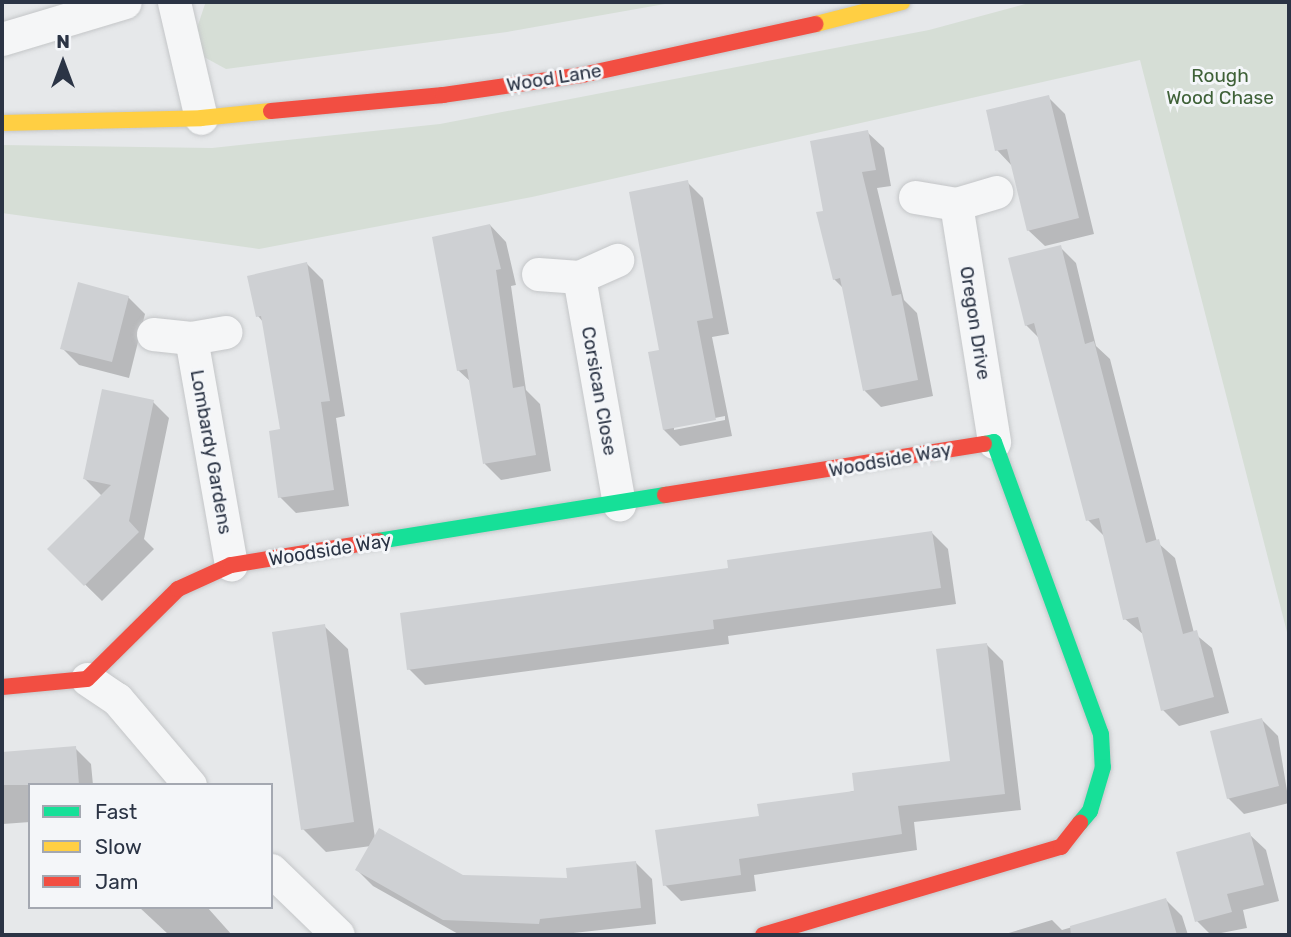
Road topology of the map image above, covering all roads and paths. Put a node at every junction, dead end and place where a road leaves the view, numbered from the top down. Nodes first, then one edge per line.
1 (125, 2) edge
2 (174, 2) edge
3 (902, 2) edge
4 (2, 40) edge
5 (201, 118) junction
6 (2, 123) edge
7 (996, 192) dead end
8 (915, 197) dead end
9 (956, 204) junction
10 (617, 260) dead end
11 (538, 274) dead end
12 (579, 277) junction
13 (225, 332) dead end
14 (153, 334) dead end
15 (191, 338) junction
16 (994, 442) junction
17 (619, 505) junction
18 (232, 565) junction
19 (88, 679) junction
20 (2, 687) edge
21 (188, 783) edge
22 (273, 872) edge
23 (338, 935) edge
24 (763, 935) edge

1 - 4 street
2 - 5 street
3 - 5 street, Wood Lane
5 - 6 street, Wood Lane
7 - 9 street
8 - 9 street
9 - 16 street, Oregon Drive
10 - 12 street
11 - 12 street
12 - 17 street, Corsican Close
13 - 15 street
14 - 15 street
15 - 18 street, Lombardy Gardens
16 - 17 street, Woodside Way
16 - 24 street
17 - 18 street, Woodside Way
18 - 19 street, Woodside Way
19 - 20 street
19 - 21 street
22 - 23 street

